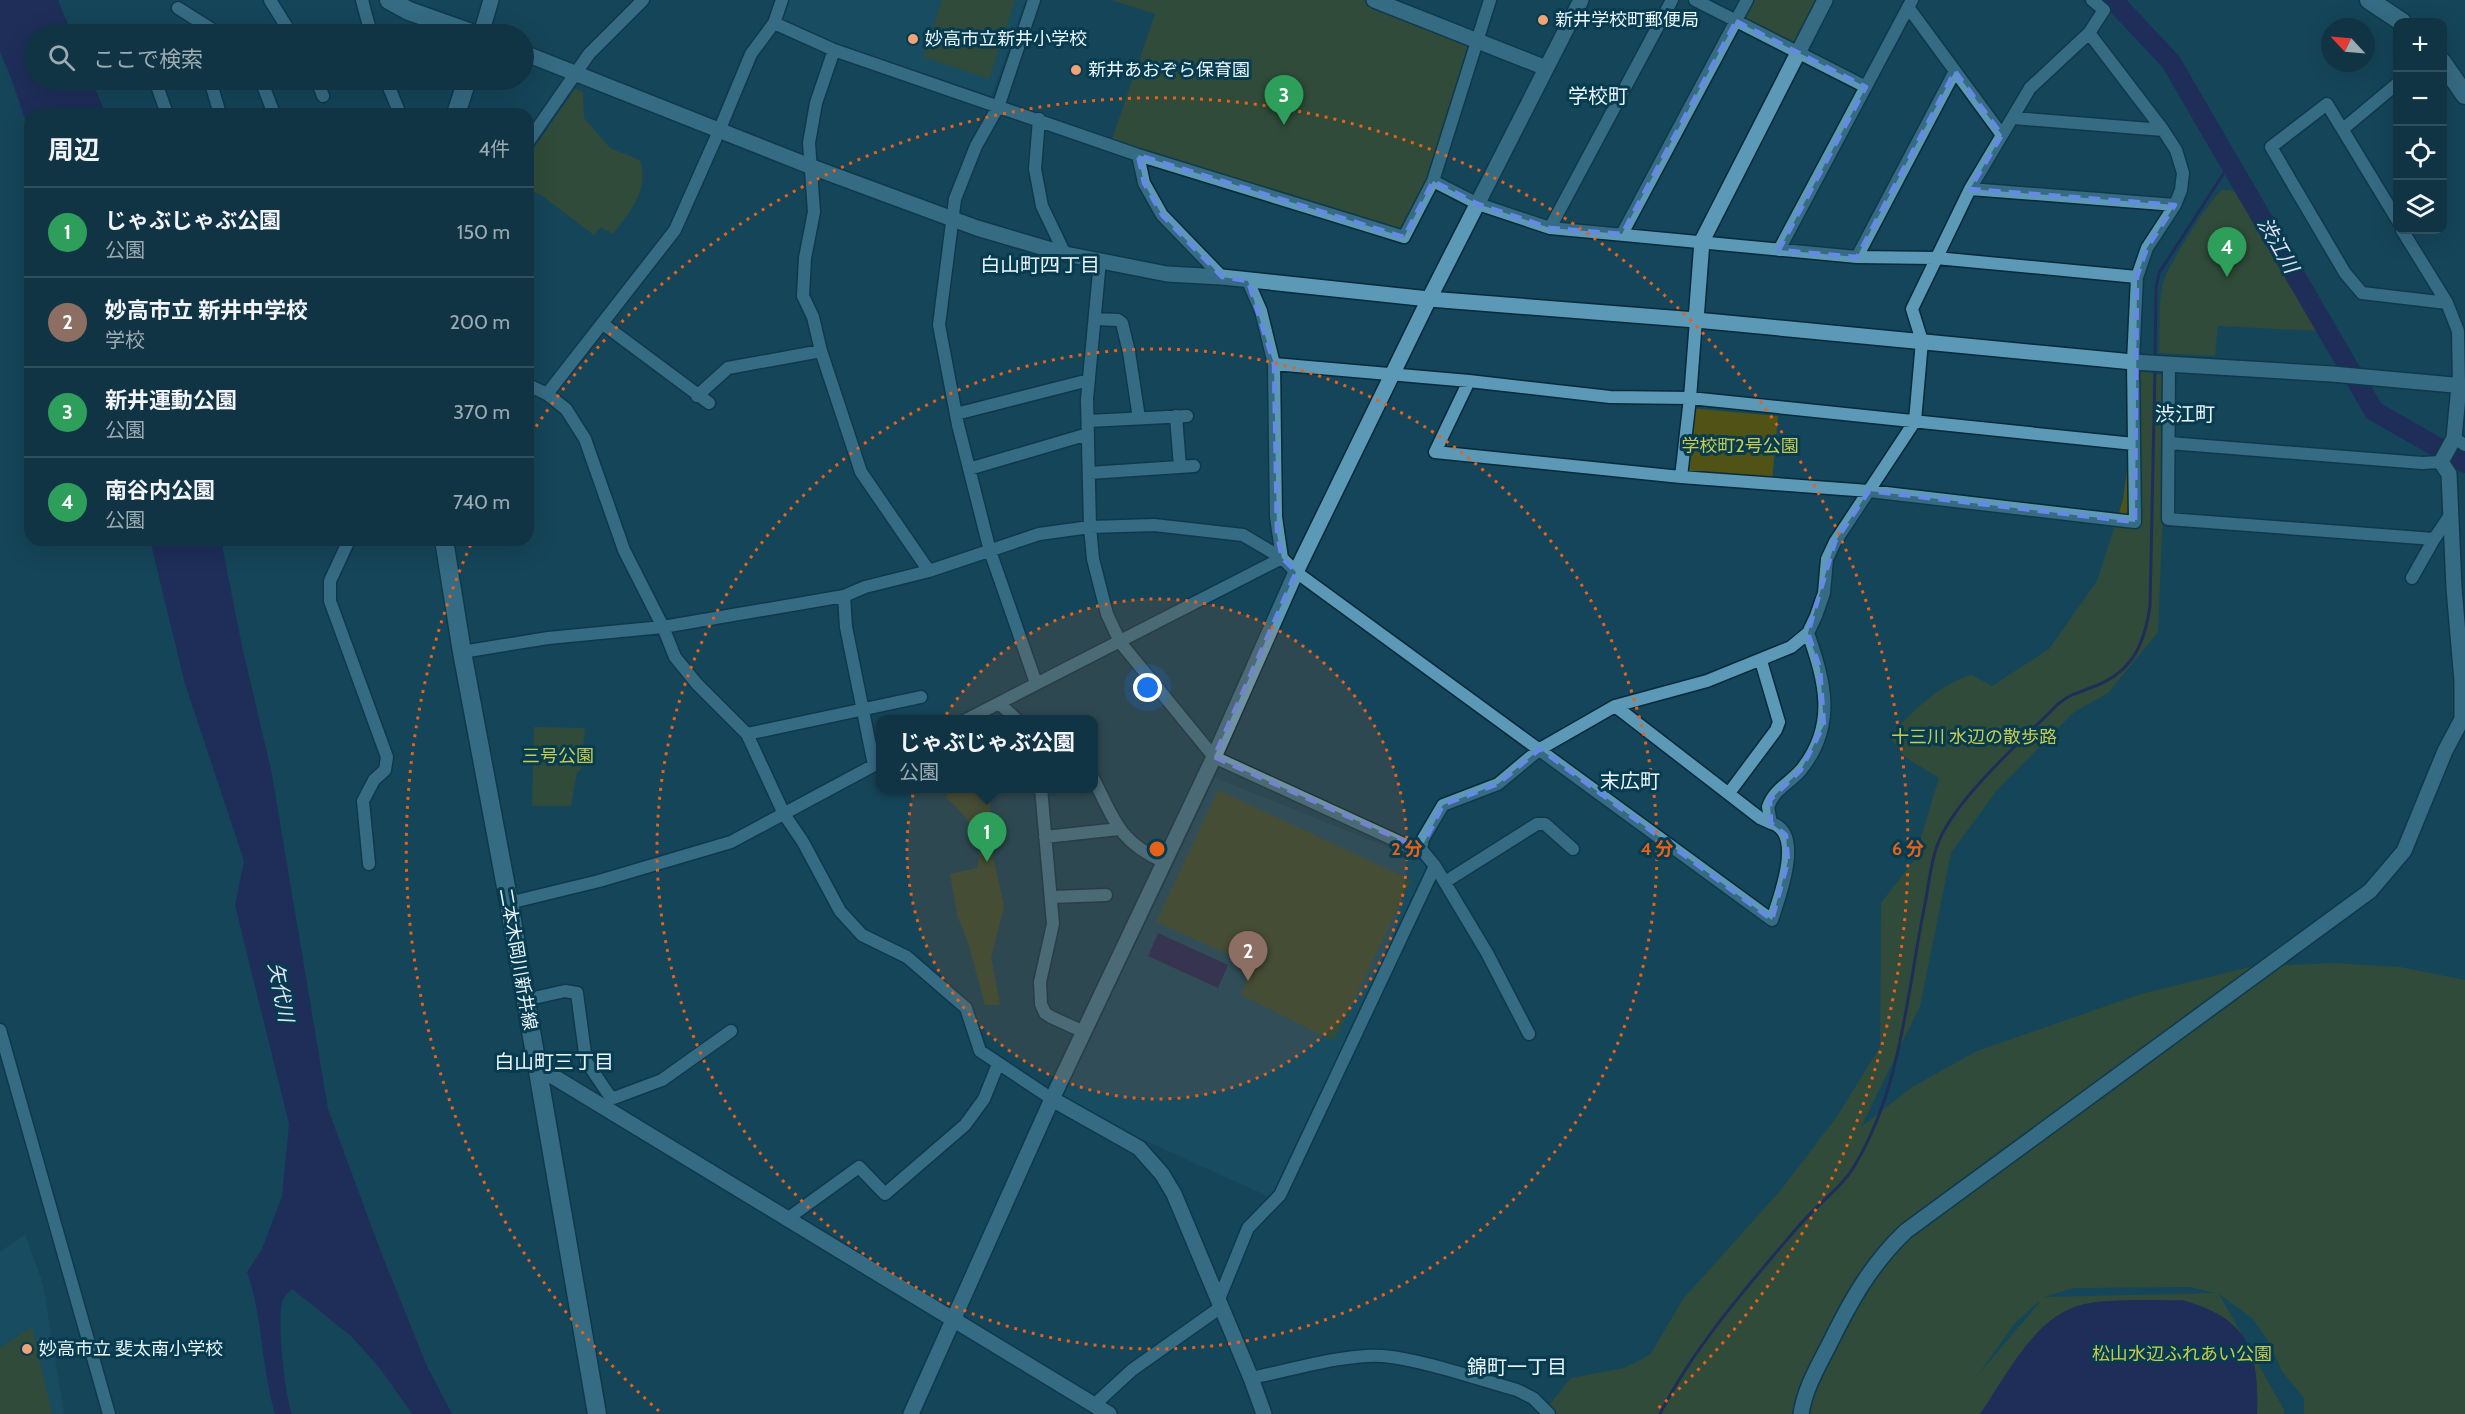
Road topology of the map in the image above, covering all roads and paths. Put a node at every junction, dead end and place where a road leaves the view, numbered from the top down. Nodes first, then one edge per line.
1 (270, 0) edge
2 (362, 0) edge
3 (389, 0) edge
4 (491, 0) edge
5 (643, 0) edge
6 (782, 0) edge
7 (1034, 0) edge
8 (1374, 0) edge
9 (1490, 0) edge
10 (1581, 0) edge
11 (1672, 0) edge
12 (1695, 0) edge
13 (1747, 0) edge
14 (1825, 0) edge
15 (2092, 0) edge
16 (2368, 0) edge
17 (1910, 4) edge
18 (178, 8) dead end
19 (2396, 18) edge
20 (1736, 21) junction
21 (774, 23) junction
22 (203, 24) edge
23 (285, 24) edge
24 (368, 24) edge
25 (447, 24) edge
26 (484, 24) edge
27 (2089, 33) junction
28 (1477, 42) junction
29 (834, 50) junction
30 (1798, 53) junction
31 (534, 57) edge
32 (1546, 68) junction
33 (2447, 69) edge
34 (1955, 71) junction
35 (576, 73) junction
36 (2393, 86) edge
37 (1866, 87) junction
38 (159, 90) edge
39 (213, 90) edge
40 (265, 90) edge
41 (321, 90) edge
42 (390, 90) edge
43 (464, 90) edge
44 (2465, 95) edge
45 (323, 96) dead end
46 (998, 107) junction
47 (165, 108) edge
48 (218, 108) edge
49 (272, 108) edge
50 (398, 108) edge
51 (458, 108) edge
52 (2014, 117) junction
53 (1039, 119) junction
54 (2343, 129) junction
55 (2163, 130) junction
56 (719, 131) junction
57 (534, 133) edge
58 (2002, 135) junction
59 (1138, 155) junction
60 (812, 167) junction
61 (1433, 181) junction
62 (1970, 189) junction
63 (1478, 204) junction
64 (2175, 205) junction
65 (2393, 214) edge
66 (952, 219) junction
67 (1550, 228) junction
68 (1622, 234) junction
69 (2404, 234) edge
70 (1702, 241) junction
71 (1779, 250) junction
72 (1065, 254) junction
73 (1857, 257) junction
74 (1936, 258) junction
75 (1100, 261) junction
76 (1222, 277) junction
77 (2137, 277) junction
78 (1248, 281) junction
79 (1429, 299) junction
80 (2447, 303) junction
81 (1095, 319) junction
82 (1696, 320) junction
83 (603, 324) junction
84 (2462, 338) edge
85 (1922, 341) junction
86 (821, 351) junction
87 (2138, 362) junction
88 (2167, 363) junction
89 (1274, 364) junction
90 (1393, 375) junction
91 (1089, 380) junction
92 (1469, 381) junction
93 (2462, 386) edge
94 (534, 388) edge
95 (547, 394) junction
96 (697, 396) junction
97 (1690, 398) junction
98 (709, 403) dead end
99 (956, 414) junction
100 (1139, 418) junction
101 (1915, 421) junction
102 (1088, 428) junction
103 (2169, 443) junction
104 (2457, 443) edge
105 (2134, 444) junction
106 (2441, 462) junction
107 (1194, 466) dead end
108 (1180, 467) junction
109 (969, 469) junction
110 (1089, 473) junction
111 (1681, 477) junction
112 (1869, 491) junction
113 (2450, 517) junction
114 (1090, 527) junction
115 (2434, 539) junction
116 (346, 546) edge
117 (445, 546) edge
118 (990, 551) junction
119 (1282, 558) junction
120 (929, 572) junction
121 (1296, 572) junction
122 (2412, 578) dead end
123 (844, 596) junction
124 (663, 627) junction
125 (1808, 633) junction
126 (1120, 642) junction
127 (462, 652) junction
128 (1761, 661) junction
129 (1036, 682) junction
130 (921, 697) dead end
131 (999, 703) junction
132 (1615, 706) junction
133 (863, 710) junction
134 (976, 715) edge
135 (1012, 715) edge
136 (747, 735) junction
137 (1540, 749) junction
138 (1214, 757) junction
139 (876, 760) edge
140 (876, 765) edge
141 (1098, 788) edge
142 (1041, 793) edge
143 (1729, 793) junction
144 (784, 814) junction
145 (1771, 823) junction
146 (1119, 829) junction
147 (1045, 837) junction
148 (1421, 849) junction
149 (1573, 849) dead end
150 (1164, 862) junction
151 (369, 864) dead end
152 (1435, 866) junction
153 (1444, 882) junction
154 (1106, 895) dead end
155 (1052, 897) junction
156 (509, 903) junction
157 (525, 999) junction
158 (0, 1029) edge
159 (731, 1031) dead end
160 (1084, 1032) junction
161 (1529, 1034) dead end
162 (998, 1064) junction
163 (536, 1066) junction
164 (1052, 1099) junction
165 (611, 1104) junction
166 (788, 1219) junction
167 (1220, 1303) junction
168 (955, 1319) junction
169 (1251, 1378) junction
170 (1094, 1405) junction
171 (109, 1414) edge
172 (597, 1414) edge
173 (911, 1414) edge
174 (1109, 1414) edge
175 (1264, 1414) edge
176 (1549, 1414) edge
177 (1801, 1414) edge

1 - 23 street
2 - 24 street
3 - 25 main road
4 - 26 street
5 - 35 street
6 - 21 street
7 - 46 street
8 - 28 street
9 - 28 street
10 - 32 street
11 - 67 street
12 - 20 street
13 - 20 street
14 - 30 street
15 - 27 street
16 - 19 main road
17 - 34 street
17 - 37 street
18 - 22 street
20 - 30 street
20 - 68 street
21 - 29 street
21 - 56 street
27 - 52 street
27 - 55 street
28 - 32 street
28 - 61 street
29 - 46 street
29 - 60 street
30 - 37 street
30 - 70 street
31 - 35 street
32 - 63 street
33 - 44 main road
34 - 58 street
34 - 73 street
35 - 56 street
35 - 57 street
36 - 54 street
37 - 71 street
38 - 47 street
39 - 48 street
40 - 49 street
41 - 45 street
42 - 50 street
43 - 51 main road
46 - 53 street
46 - 66 street
52 - 55 street
52 - 58 street
53 - 59 street
53 - 72 street
54 - 65 street
54 - 80 street
55 - 64 street
56 - 60 street
56 - 83 street
58 - 62 street
59 - 61 street
59 - 76 street
60 - 66 street
60 - 86 street
61 - 63 street
62 - 64 street
62 - 74 street
63 - 67 street
63 - 79 street
64 - 77 street
66 - 72 street
66 - 99 street
67 - 68 street
68 - 70 street
69 - 80 street
70 - 71 street
70 - 82 street
71 - 73 street
72 - 75 street
73 - 74 street
74 - 77 street
74 - 85 street
75 - 76 street
75 - 81 street
76 - 78 street
77 - 87 street
78 - 79 street
78 - 89 street
79 - 82 street
79 - 90 street
80 - 84 street
81 - 91 street
81 - 100 street
82 - 85 street
82 - 97 street
83 - 95 street
83 - 96 street
84 - 93 street
85 - 87 street
85 - 101 street
86 - 96 street
86 - 120 street
87 - 88 street
87 - 105 street
88 - 93 street
88 - 103 street
89 - 90 street
89 - 119 street
90 - 92 street
90 - 121 street
91 - 99 street
91 - 102 street
92 - 97 street
92 - 111 street
93 - 104 street
94 - 95 street
95 - 124 street
96 - 98 street
97 - 101 street
97 - 111 street
99 - 109 street
100 - 102 street
100 - 108 street
101 - 105 street
101 - 112 street
102 - 109 street
102 - 110 street
103 - 106 street
103 - 115 street
104 - 106 street
105 - 112 street
106 - 113 street
107 - 108 street
108 - 110 street
109 - 118 street
110 - 114 street
111 - 112 street
112 - 125 street
113 - 115 street
113 - 177 street
114 - 118 street
114 - 119 street
114 - 126 street
115 - 122 street
116 - 151 street
117 - 127 main road, 二本木岡川新井線
118 - 120 street
118 - 129 street
119 - 121 street
119 - 126 street
120 - 123 street
121 - 137 street
121 - 138 street
123 - 124 street
123 - 133 street
124 - 127 street
124 - 136 street
125 - 128 street
125 - 145 street
126 - 129 street
126 - 138 street
127 - 156 main road, 二本木岡川新井線
128 - 132 street
128 - 143 street
129 - 131 street
130 - 133 street
131 - 134 street
131 - 135 street
132 - 137 street
132 - 143 street
133 - 136 street
133 - 139 street
136 - 144 street
137 - 145 street
137 - 148 street
138 - 148 street
138 - 150 street
140 - 144 street
141 - 146 street
142 - 147 street
143 - 145 street
144 - 156 street
144 - 162 street
146 - 147 street
146 - 150 street
147 - 155 street
148 - 152 street
149 - 153 street
150 - 160 street
152 - 153 street
152 - 167 street
153 - 161 street
154 - 155 street
155 - 160 street
156 - 157 main road, 二本木岡川新井線
157 - 163 main road, 二本木岡川新井線
157 - 165 street
158 - 171 street
159 - 165 street
160 - 164 street
162 - 164 street
162 - 166 street
163 - 165 street
163 - 172 main road, 二本木岡川新井線
164 - 167 street
164 - 168 street
165 - 166 street
166 - 168 street
167 - 169 street
167 - 170 street
168 - 170 street
168 - 173 street
169 - 175 street
169 - 176 street
170 - 174 street

